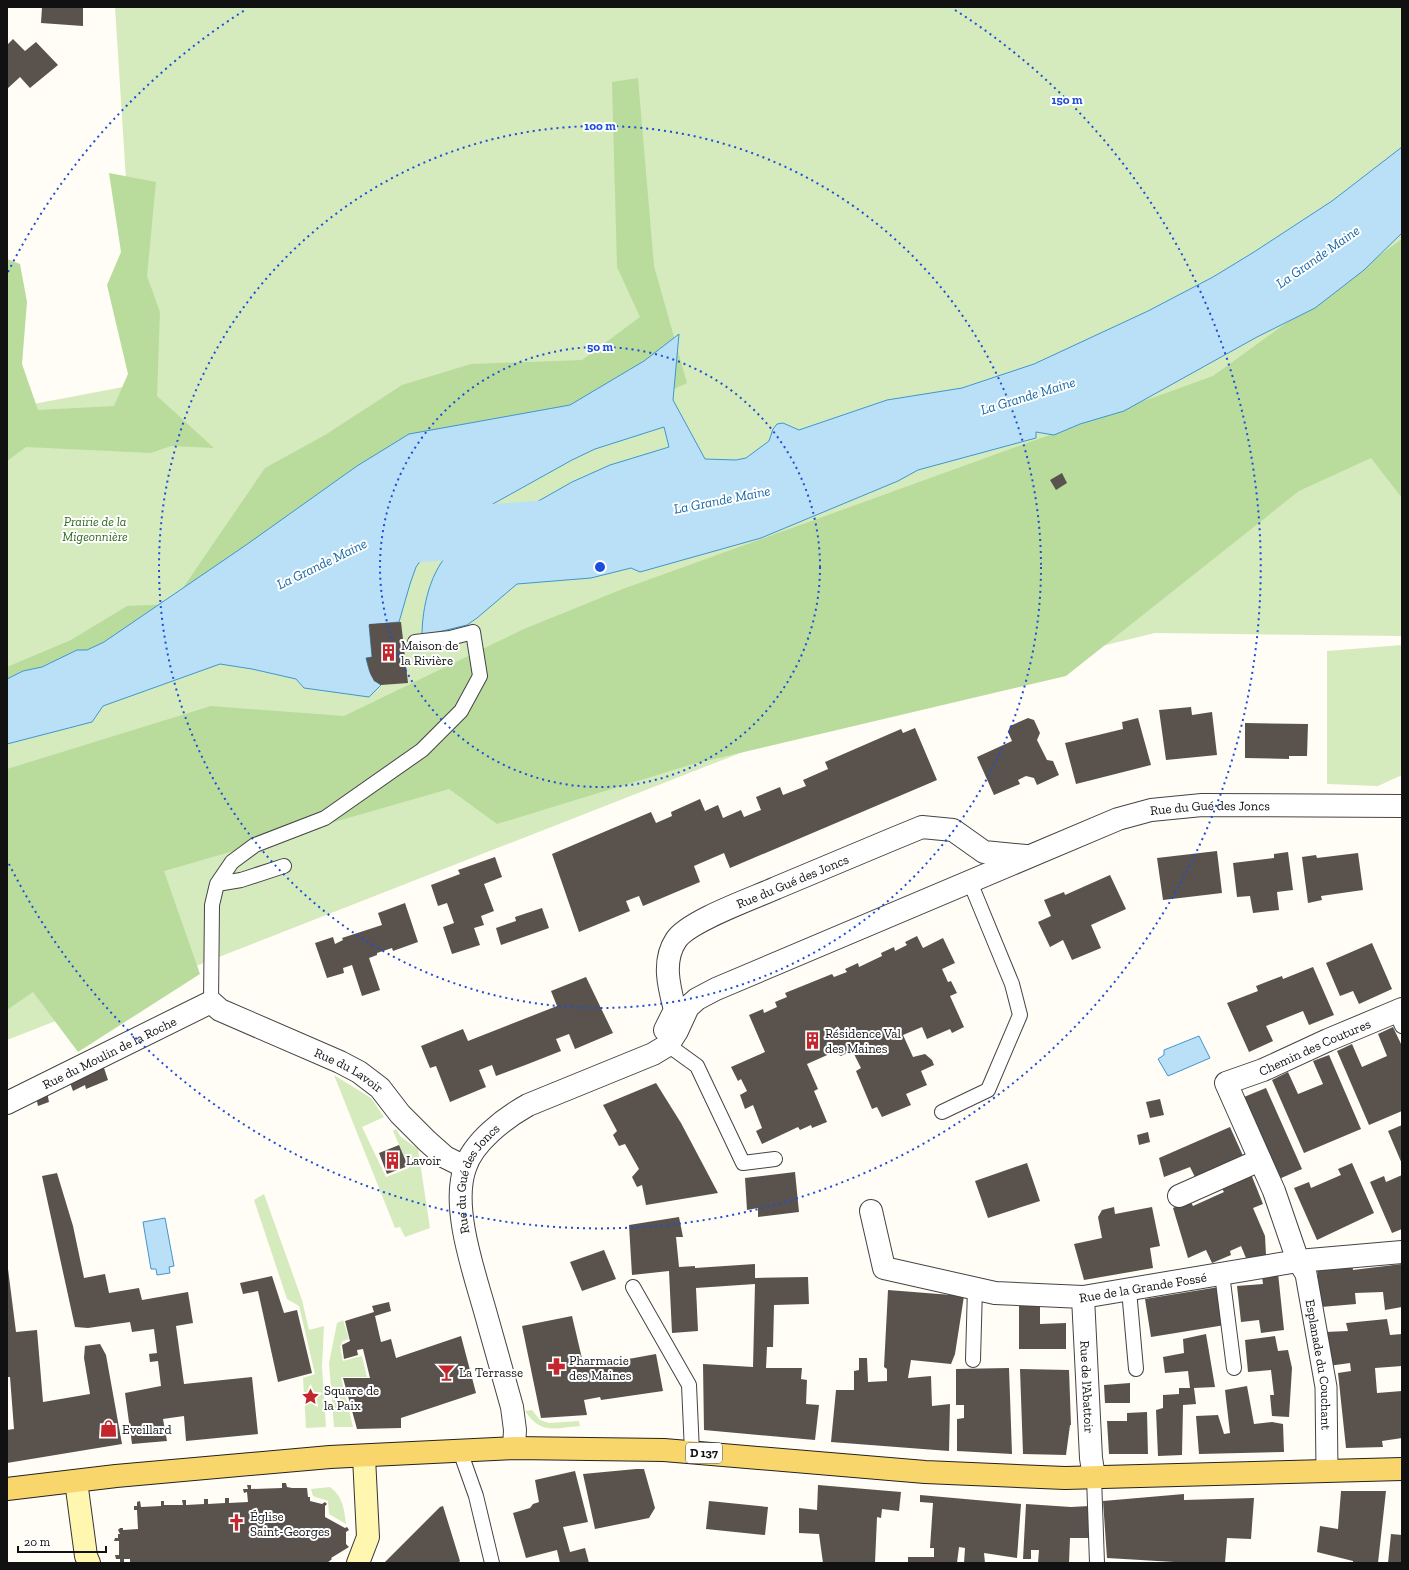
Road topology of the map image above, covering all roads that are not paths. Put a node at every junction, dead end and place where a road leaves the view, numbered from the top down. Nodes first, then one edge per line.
1 (416, 642) dead end
2 (1402, 806) edge
3 (1027, 856) junction
4 (284, 866) dead end
5 (970, 882) junction
6 (217, 884) junction
7 (211, 1002) junction
8 (1400, 1016) edge
9 (660, 1049) junction
10 (7, 1102) edge
11 (942, 1112) dead end
12 (775, 1159) dead end
13 (1260, 1160) junction
14 (465, 1167) junction
15 (1178, 1196) dead end
16 (871, 1211) dead end
17 (1402, 1252) edge
18 (1298, 1261) junction
19 (1222, 1274) junction
20 (634, 1287) dead end
21 (975, 1287) junction
22 (1129, 1290) junction
23 (1083, 1297) junction
24 (973, 1360) dead end
25 (1234, 1368) dead end
26 (1136, 1369) dead end
27 (514, 1448) junction
28 (460, 1451) junction
29 (692, 1452) junction
30 (364, 1457) junction
31 (1402, 1469) edge
32 (1327, 1470) junction
33 (1094, 1477) junction
34 (76, 1481) junction
35 (7, 1489) edge
36 (89, 1563) edge
37 (358, 1563) edge
38 (492, 1563) edge
39 (1097, 1563) edge

1 - 6 lane
2 - 3 street, Rue du Gué des Joncs
3 - 5 street, Rue du Gué des Joncs
3 - 9 street, Rue du Gué des Joncs
4 - 6 lane
5 - 9 street, Rue du Gué des Joncs
5 - 11 lane
6 - 7 lane
7 - 10 street, Rue du Moulin de la Roche
7 - 14 street, Rue du Lavoir
8 - 13 street, Chemin des Coutures
9 - 12 lane
9 - 14 street, Rue du Gué des Joncs
13 - 15 street
13 - 18 street
14 - 27 street, Rue du Gué des Joncs
16 - 21 street, Rue de la Grande Fossé
17 - 18 street, Rue de la Grande Fossé
18 - 19 street, Rue de la Grande Fossé
18 - 32 street, Esplanade du Couchant
19 - 22 street, Rue de la Grande Fossé
19 - 25 lane
20 - 29 lane
21 - 23 street, Rue de la Grande Fossé
21 - 24 lane
22 - 23 street, Rue de la Grande Fossé
22 - 26 lane
23 - 33 street, Rue de l'Abattoir
27 - 28 main road, D 137
27 - 29 main road, D 137
28 - 30 main road, D 137
28 - 38 lane
29 - 33 main road, D 137
30 - 34 main road, D 137
30 - 37 main road
31 - 32 main road, D 137
32 - 33 main road, D 137
33 - 39 lane
34 - 35 main road, D 137
34 - 36 main road

